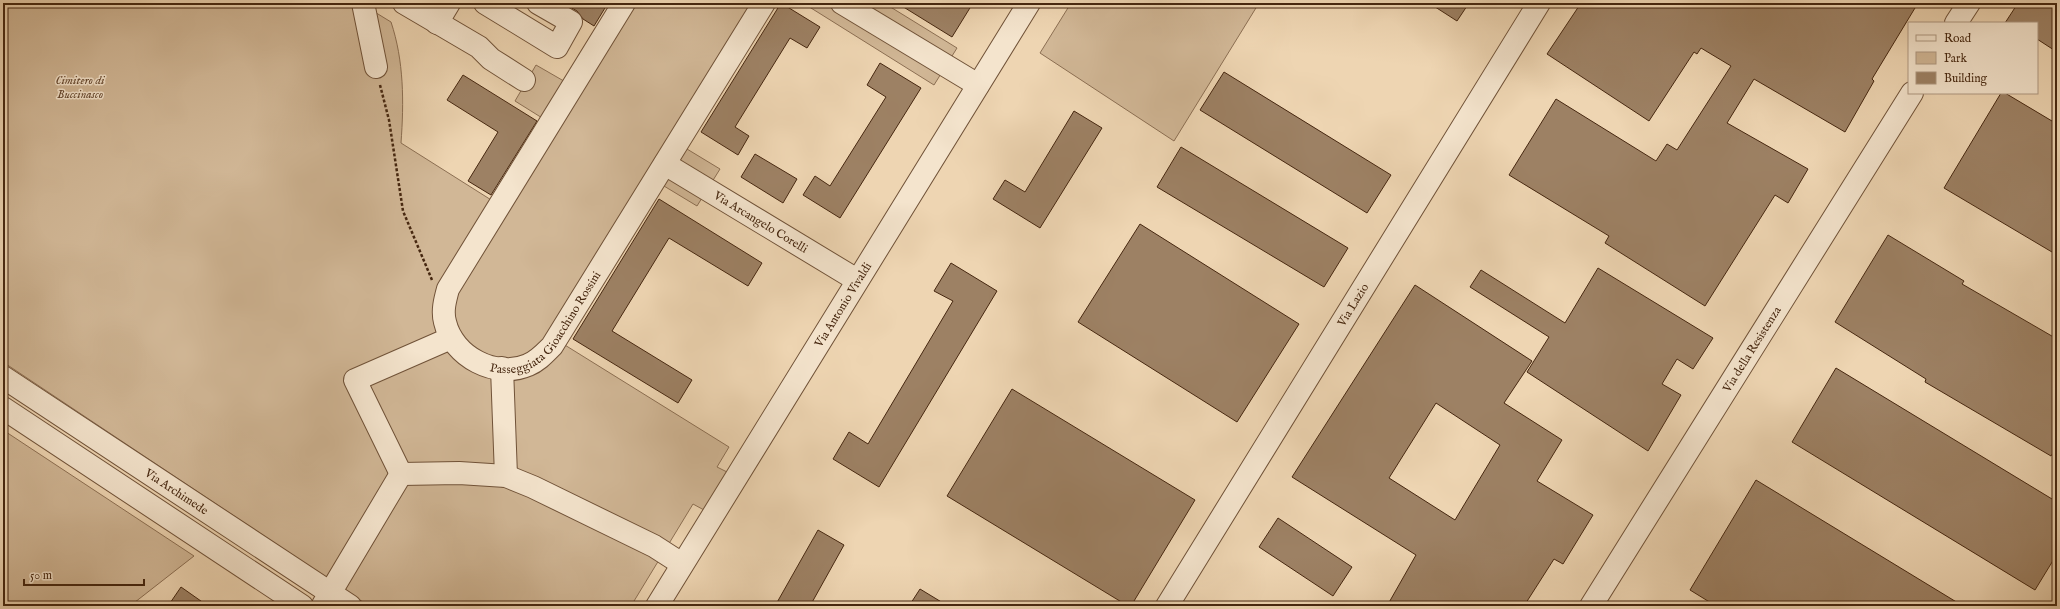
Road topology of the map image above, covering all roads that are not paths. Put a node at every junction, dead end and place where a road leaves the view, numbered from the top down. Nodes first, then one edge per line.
1 (363, 3) edge
2 (404, 3) edge
3 (449, 3) edge
4 (485, 3) edge
5 (538, 3) edge
6 (624, 3) edge
7 (764, 3) edge
8 (842, 3) edge
9 (1029, 3) edge
10 (1539, 3) edge
11 (1968, 3) edge
12 (519, 12) edge
13 (1957, 22) edge
14 (437, 23) junction
15 (376, 67) road end
16 (524, 80) dead end
17 (978, 85) junction
18 (1911, 94) edge
19 (665, 164) junction
20 (857, 280) junction
21 (451, 338) junction
22 (502, 368) junction
23 (3, 377) edge
24 (3, 408) edge
25 (401, 474) junction
26 (506, 476) junction
27 (682, 564) junction
28 (326, 600) edge
29 (302, 606) edge
30 (350, 606) edge
31 (657, 606) edge
32 (1167, 606) edge
33 (1591, 606) edge

1 - 15 street
2 - 14 street
3 - 14 street
4 - 12 street
5 - 12 street
6 - 21 street, Passeggiata Gioacchino Rossini
7 - 19 street, Passeggiata Gioacchino Rossini
8 - 17 street
9 - 17 street, Via Antonio Vivaldi
10 - 32 street, Via Lazio
11 - 13 street
14 - 16 street
17 - 20 street, Via Antonio Vivaldi
18 - 33 street, Via della Resistenza
19 - 20 street, Via Arcangelo Corelli
19 - 22 street, Passeggiata Gioacchino Rossini
20 - 27 street, Via Antonio Vivaldi
21 - 22 street, Passeggiata Gioacchino Rossini
21 - 25 street
22 - 26 street
23 - 28 street, Via Archimede
24 - 29 street
25 - 26 street
25 - 28 street
26 - 27 street
27 - 31 street, Via Antonio Vivaldi
28 - 30 street, Via Archimede

